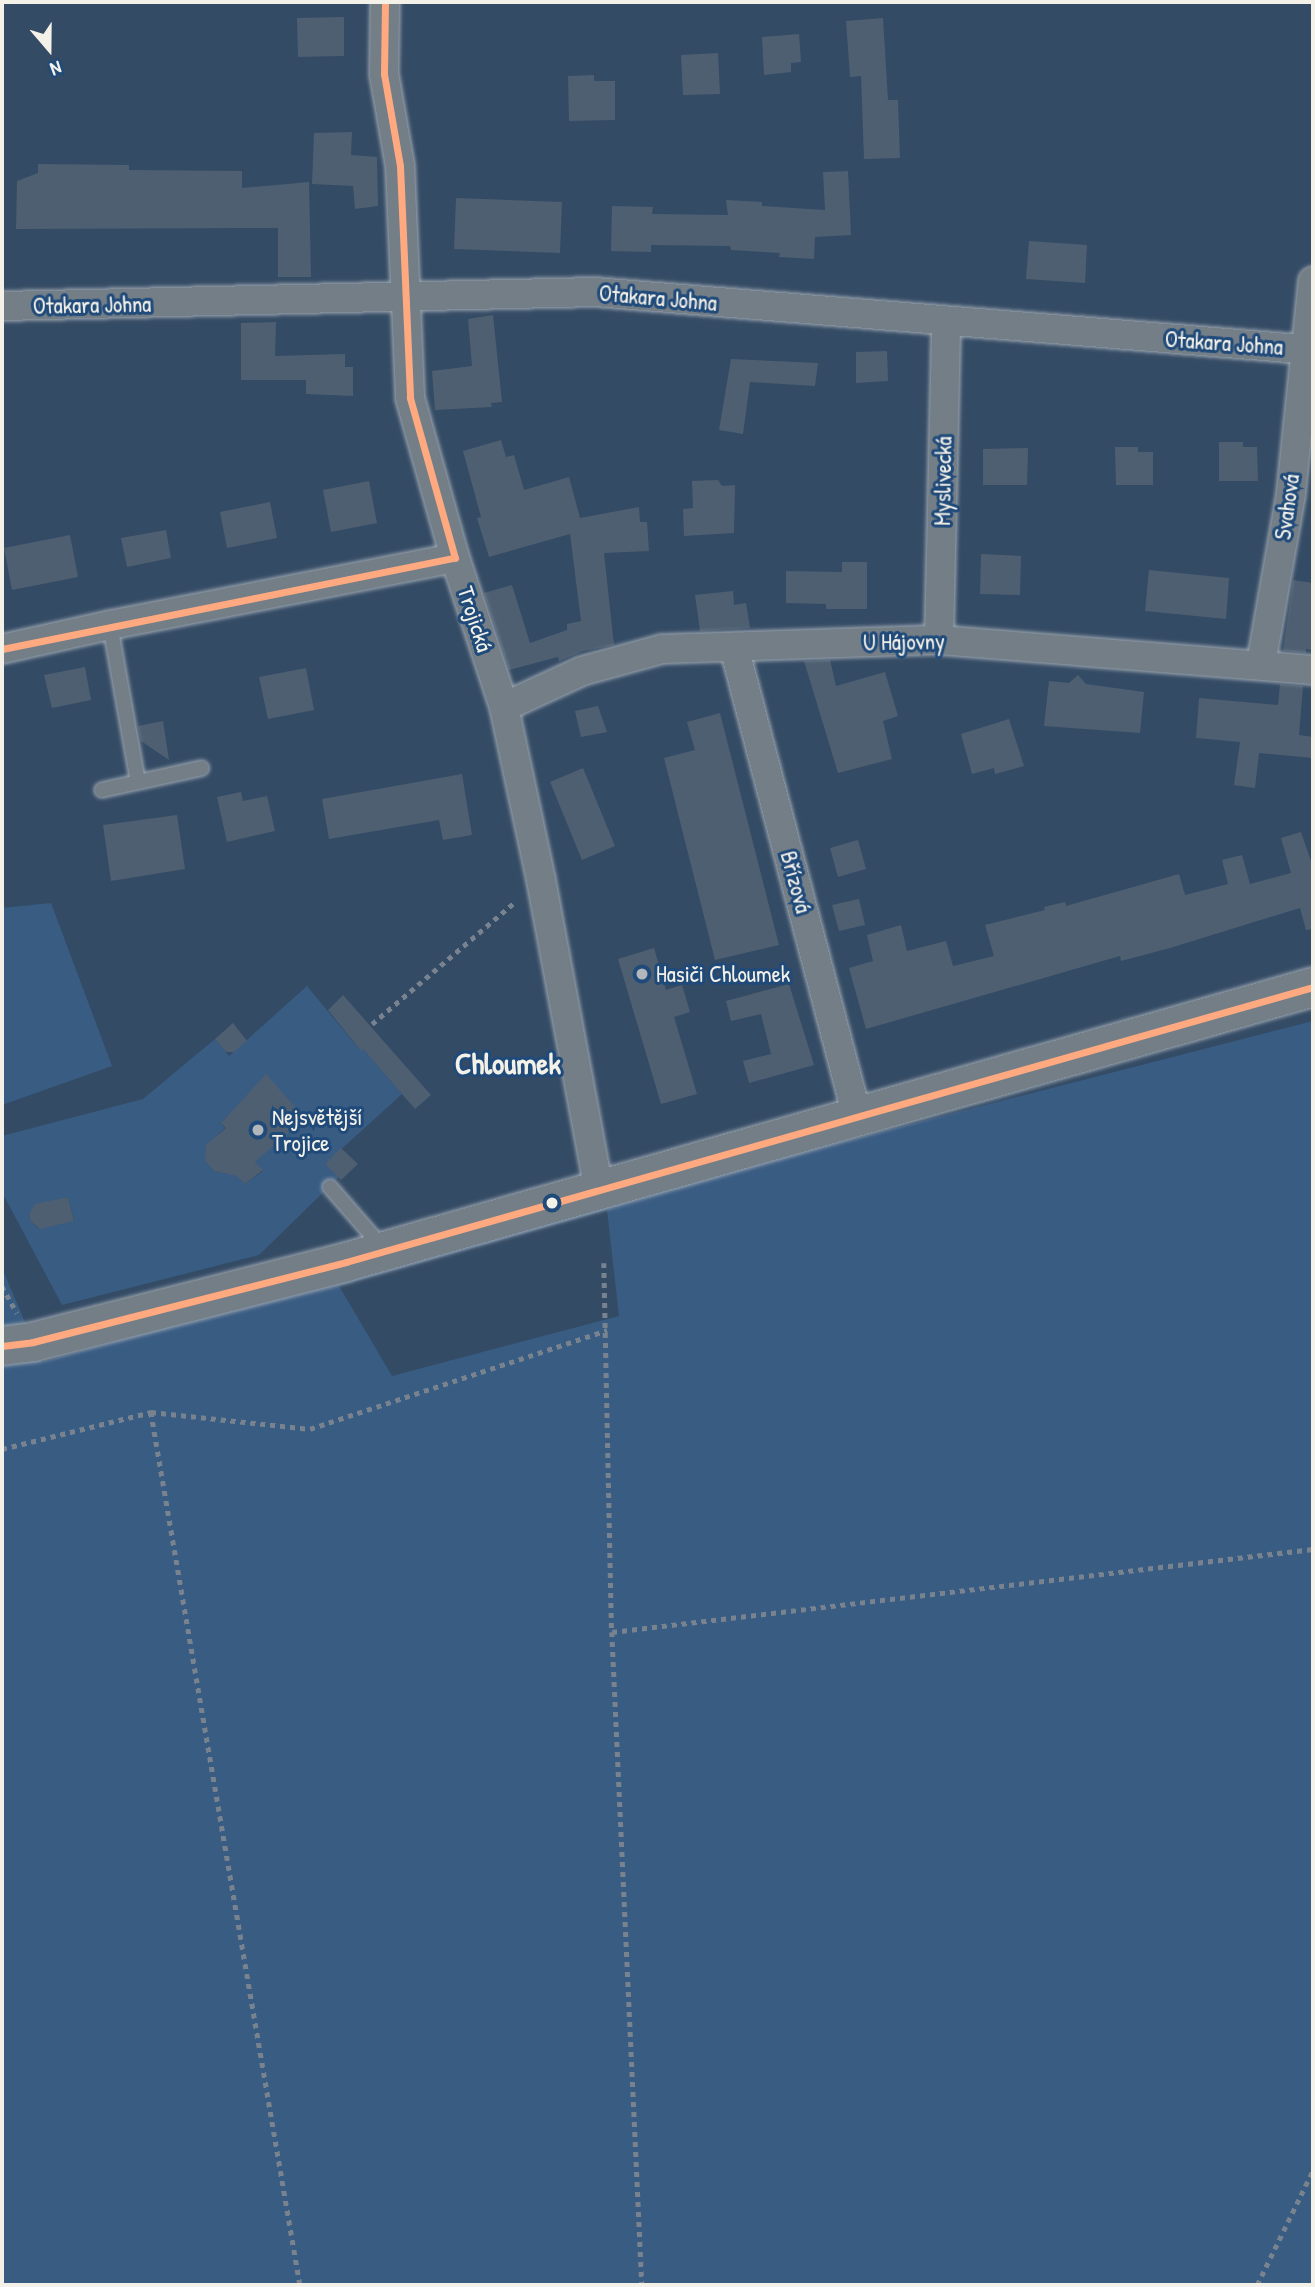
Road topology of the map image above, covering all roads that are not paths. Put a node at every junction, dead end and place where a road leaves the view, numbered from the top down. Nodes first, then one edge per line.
1 (385, 2) edge
2 (1313, 281) edge
3 (403, 298) junction
4 (2, 306) edge
5 (946, 322) junction
6 (1309, 350) edge
7 (455, 558) junction
8 (110, 625) junction
9 (939, 640) junction
10 (734, 647) junction
11 (2, 649) edge
12 (1261, 664) junction
13 (1313, 670) edge
14 (504, 707) junction
15 (202, 768) dead end
16 (138, 782) junction
17 (102, 790) dead end
18 (1313, 987) edge
19 (857, 1116) junction
20 (330, 1187) dead end
21 (599, 1191) junction
22 (385, 1251) junction
23 (2, 1346) edge

1 - 3 street, Trojická
2 - 6 street, Svahová
3 - 4 street, Otakara Johna
3 - 5 street, Otakara Johna
3 - 7 street, Trojická
5 - 6 street, Otakara Johna
5 - 9 street, Myslivecká
6 - 12 street, Svahová
7 - 8 street
7 - 14 street, Trojická
8 - 11 street
8 - 16 lane
9 - 10 street, U Hájovny
9 - 12 street, U Hájovny
10 - 14 street, U Hájovny
10 - 19 street, Břízová
12 - 13 street, U Hájovny
14 - 21 street, Trojická
15 - 16 lane
16 - 17 lane
18 - 19 street
19 - 21 street
20 - 22 lane
21 - 22 street
22 - 23 street

